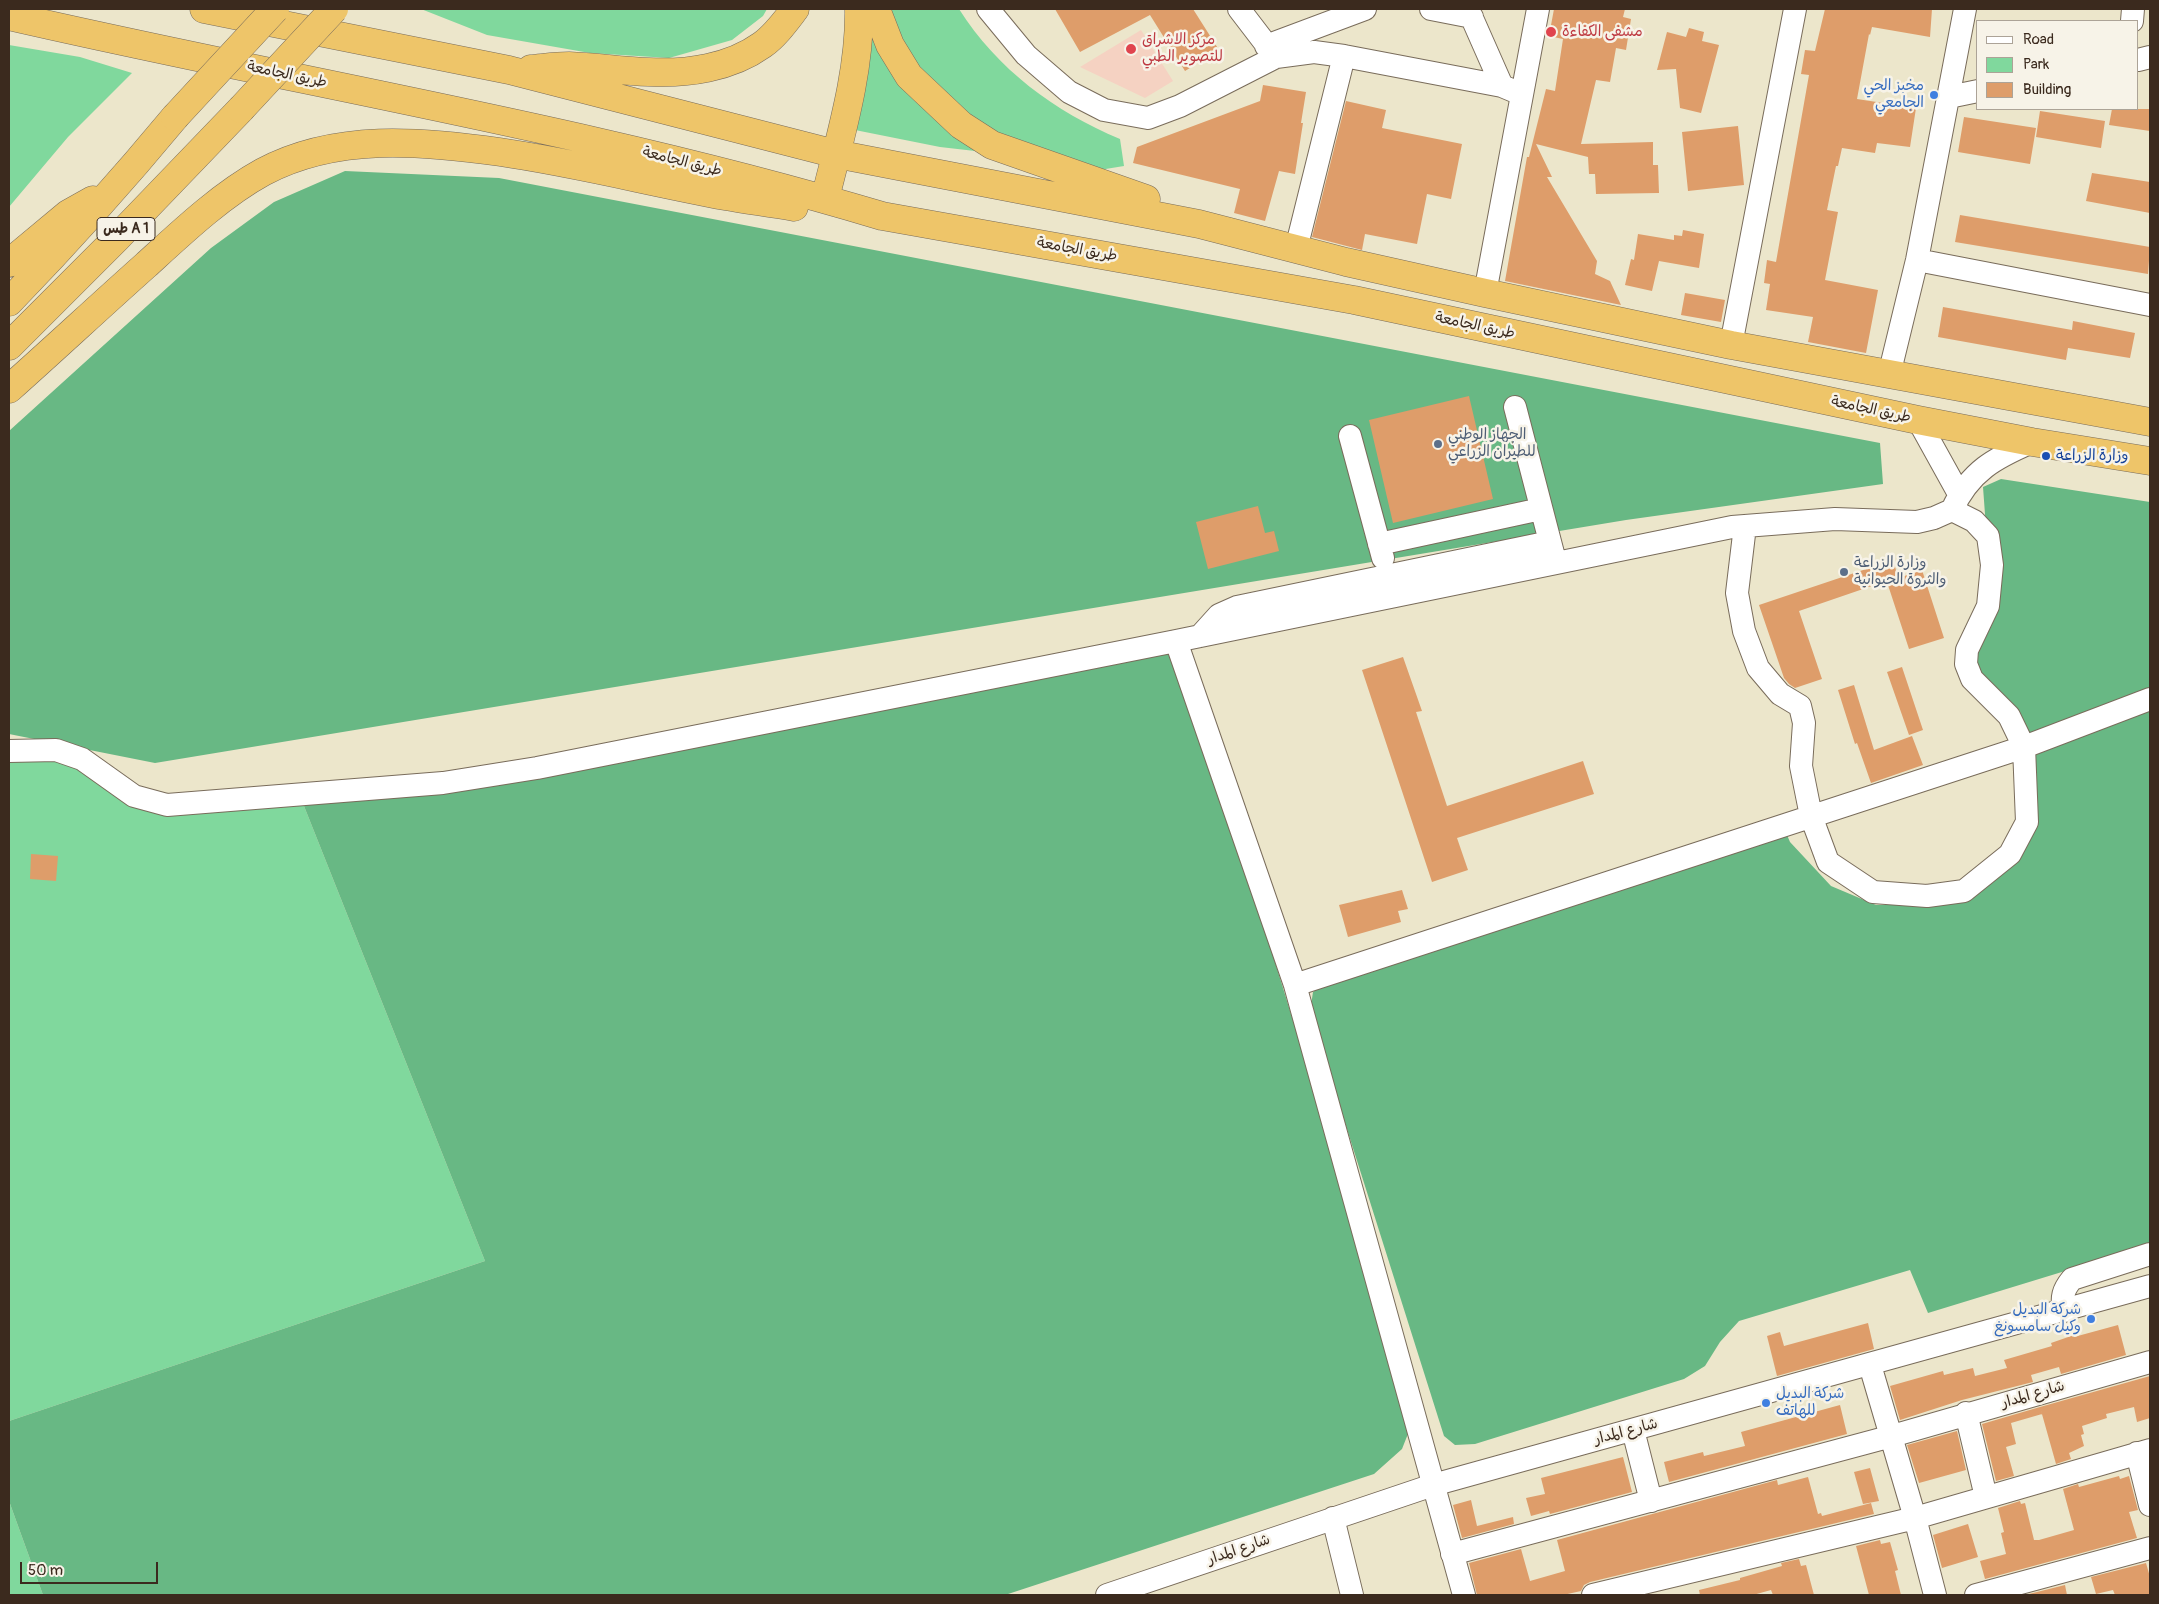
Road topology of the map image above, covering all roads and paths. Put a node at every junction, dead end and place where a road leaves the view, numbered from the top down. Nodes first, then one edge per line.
1 (204, 9) edge
2 (275, 9) edge
3 (334, 9) edge
4 (795, 9) edge
5 (859, 9) edge
6 (876, 9) edge
7 (988, 9) edge
8 (1239, 9) edge
9 (1364, 9) edge
10 (1431, 9) edge
11 (1538, 9) edge
12 (1795, 9) edge
13 (1966, 9) edge
14 (1470, 13) edge
15 (9, 16) edge
16 (9, 27) edge
17 (73, 31) junction
18 (1271, 51) junction
19 (1344, 56) junction
20 (509, 70) junction
21 (1511, 90) junction
22 (1976, 91) edge
23 (1949, 97) junction
24 (836, 154) junction
25 (120, 184) junction
26 (825, 199) junction
27 (882, 216) junction
28 (1199, 224) junction
29 (1296, 249) junction
30 (1917, 260) junction
31 (9, 263) edge
32 (1485, 293) junction
33 (9, 302) edge
34 (2150, 305) edge
35 (1731, 345) junction
36 (9, 346) edge
37 (1889, 375) junction
38 (9, 389) edge
39 (1515, 407) dead end
40 (1918, 420) junction
41 (2150, 422) edge
42 (1350, 436) dead end
43 (2032, 442) junction
44 (2150, 461) edge
45 (1956, 502) junction
46 (1541, 508) junction
47 (1745, 526) junction
48 (1380, 544) junction
49 (1552, 553) junction
50 (1388, 576) junction
51 (1200, 636) junction
52 (1176, 641) junction
53 (2150, 699) edge
54 (2024, 747) junction
55 (9, 751) edge
56 (1810, 816) junction
57 (1295, 985) junction
58 (2150, 1254) edge
59 (2150, 1286) edge
60 (2064, 1311) junction
61 (2150, 1362) edge
62 (1870, 1365) junction
63 (1966, 1414) junction
64 (1633, 1430) junction
65 (1892, 1436) junction
66 (2144, 1451) edge
67 (1433, 1485) junction
68 (1986, 1497) junction
69 (1651, 1501) junction
70 (2150, 1505) edge
71 (1333, 1518) junction
72 (1915, 1518) junction
73 (2150, 1548) edge
74 (1452, 1554) junction
75 (1107, 1595) edge
76 (1352, 1595) edge
77 (1464, 1595) edge
78 (1593, 1595) edge
79 (1935, 1595) edge
80 (1976, 1595) edge

1 - 20 highway
2 - 25 highway, bridge
3 - 36 highway, طس A 1, bridge
4 - 20 highway
5 - 24 highway
6 - 28 highway
7 - 18 street
8 - 18 street
9 - 18 street
10 - 14 street
11 - 21 street
12 - 35 street
13 - 23 street
14 - 21 street
15 - 17 highway, طريق الجامعة
16 - 17 highway
17 - 26 highway, طريق الجامعة
18 - 19 street
19 - 21 street
19 - 29 street
20 - 24 highway
21 - 32 street
22 - 23 street
23 - 30 street
24 - 26 highway
24 - 28 highway
25 - 31 highway
25 - 33 highway
26 - 27 highway, طريق الجامعة
27 - 38 highway
27 - 40 highway, طريق الجامعة
28 - 29 highway
29 - 32 highway
30 - 34 street
30 - 37 street
32 - 35 highway
35 - 37 highway
37 - 41 highway
39 - 46 street
40 - 43 highway, طريق الجامعة
40 - 45 street
42 - 48 street
43 - 44 highway, طريق الجامعة
43 - 45 street
45 - 47 street
45 - 54 street
46 - 48 street
46 - 49 street
47 - 49 street
47 - 56 street
48 - 50 street
49 - 50 street
49 - 51 street
50 - 51 street
51 - 52 street
52 - 55 street
52 - 57 street
53 - 54 street
54 - 56 street
54 - 56 street
56 - 57 street
57 - 67 street
58 - 60 street
59 - 60 street, شارع المدار
60 - 62 street, شارع المدار
61 - 63 street, شارع المدار
62 - 64 street, شارع المدار
62 - 65 street
63 - 65 street, شارع المدار
63 - 68 street
64 - 67 street, شارع المدار
64 - 69 street
65 - 69 street, شارع المدار
65 - 72 street
66 - 68 street
66 - 70 street
67 - 71 street, شارع المدار
67 - 74 street
68 - 72 street
69 - 74 street, شارع المدار
71 - 75 street, شارع المدار
71 - 76 street
72 - 78 street
72 - 79 street
73 - 80 street
74 - 77 street

